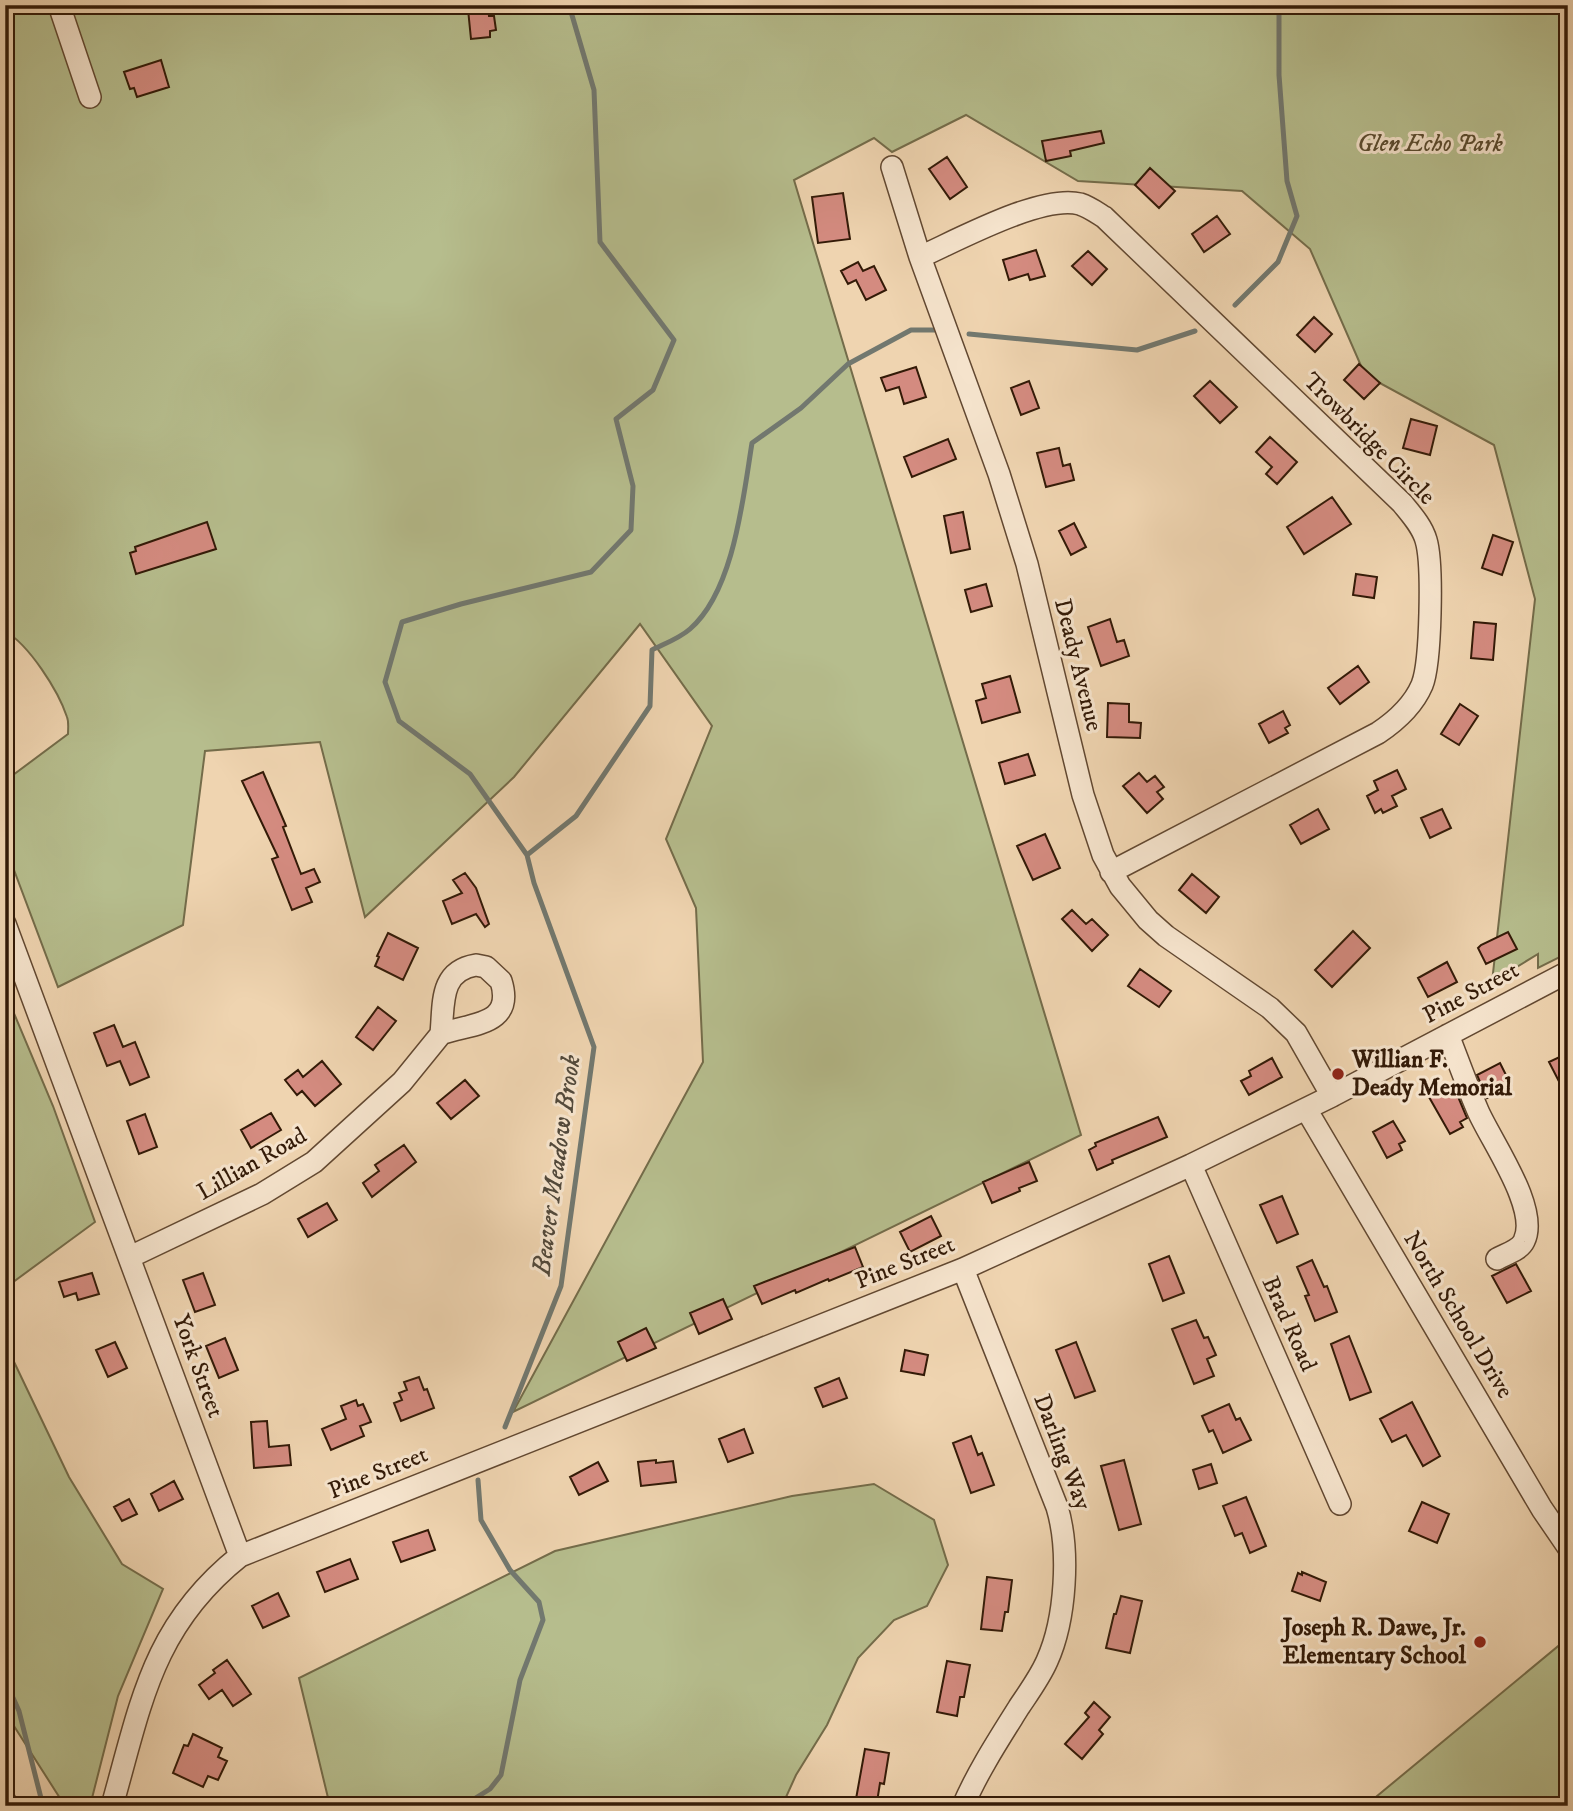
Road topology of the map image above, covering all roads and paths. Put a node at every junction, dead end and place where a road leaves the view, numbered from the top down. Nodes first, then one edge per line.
1 (59, 5) edge
2 (90, 97) dead end
3 (892, 167) dead end
4 (920, 257) junction
5 (1111, 872) junction
6 (5, 924) edge
7 (1568, 972) edge
8 (441, 1034) dead end
9 (1448, 1035) junction
10 (1332, 1096) junction
11 (1306, 1109) junction
12 (1191, 1165) junction
13 (130, 1257) junction
14 (1497, 1259) dead end
15 (963, 1269) junction
16 (1340, 1504) dead end
17 (1568, 1547) edge
18 (240, 1556) junction
19 (111, 1806) edge
20 (963, 1806) edge

1 - 2 street
3 - 4 street, Deady Avenue
4 - 5 street, Deady Avenue
4 - 5 street, Trowbridge Circle
5 - 10 street, Deady Avenue
6 - 13 street, York Street
7 - 9 street, Pine Street
8 - 13 street, Lillian Road
9 - 10 street, Pine Street
9 - 14 street
10 - 11 street, Pine Street
11 - 12 street, Pine Street
11 - 17 street, North School Drive
12 - 15 street, Pine Street
12 - 16 street, Brad Road
13 - 18 street, York Street
15 - 18 street, Pine Street
15 - 20 street, Darling Way
18 - 19 street

